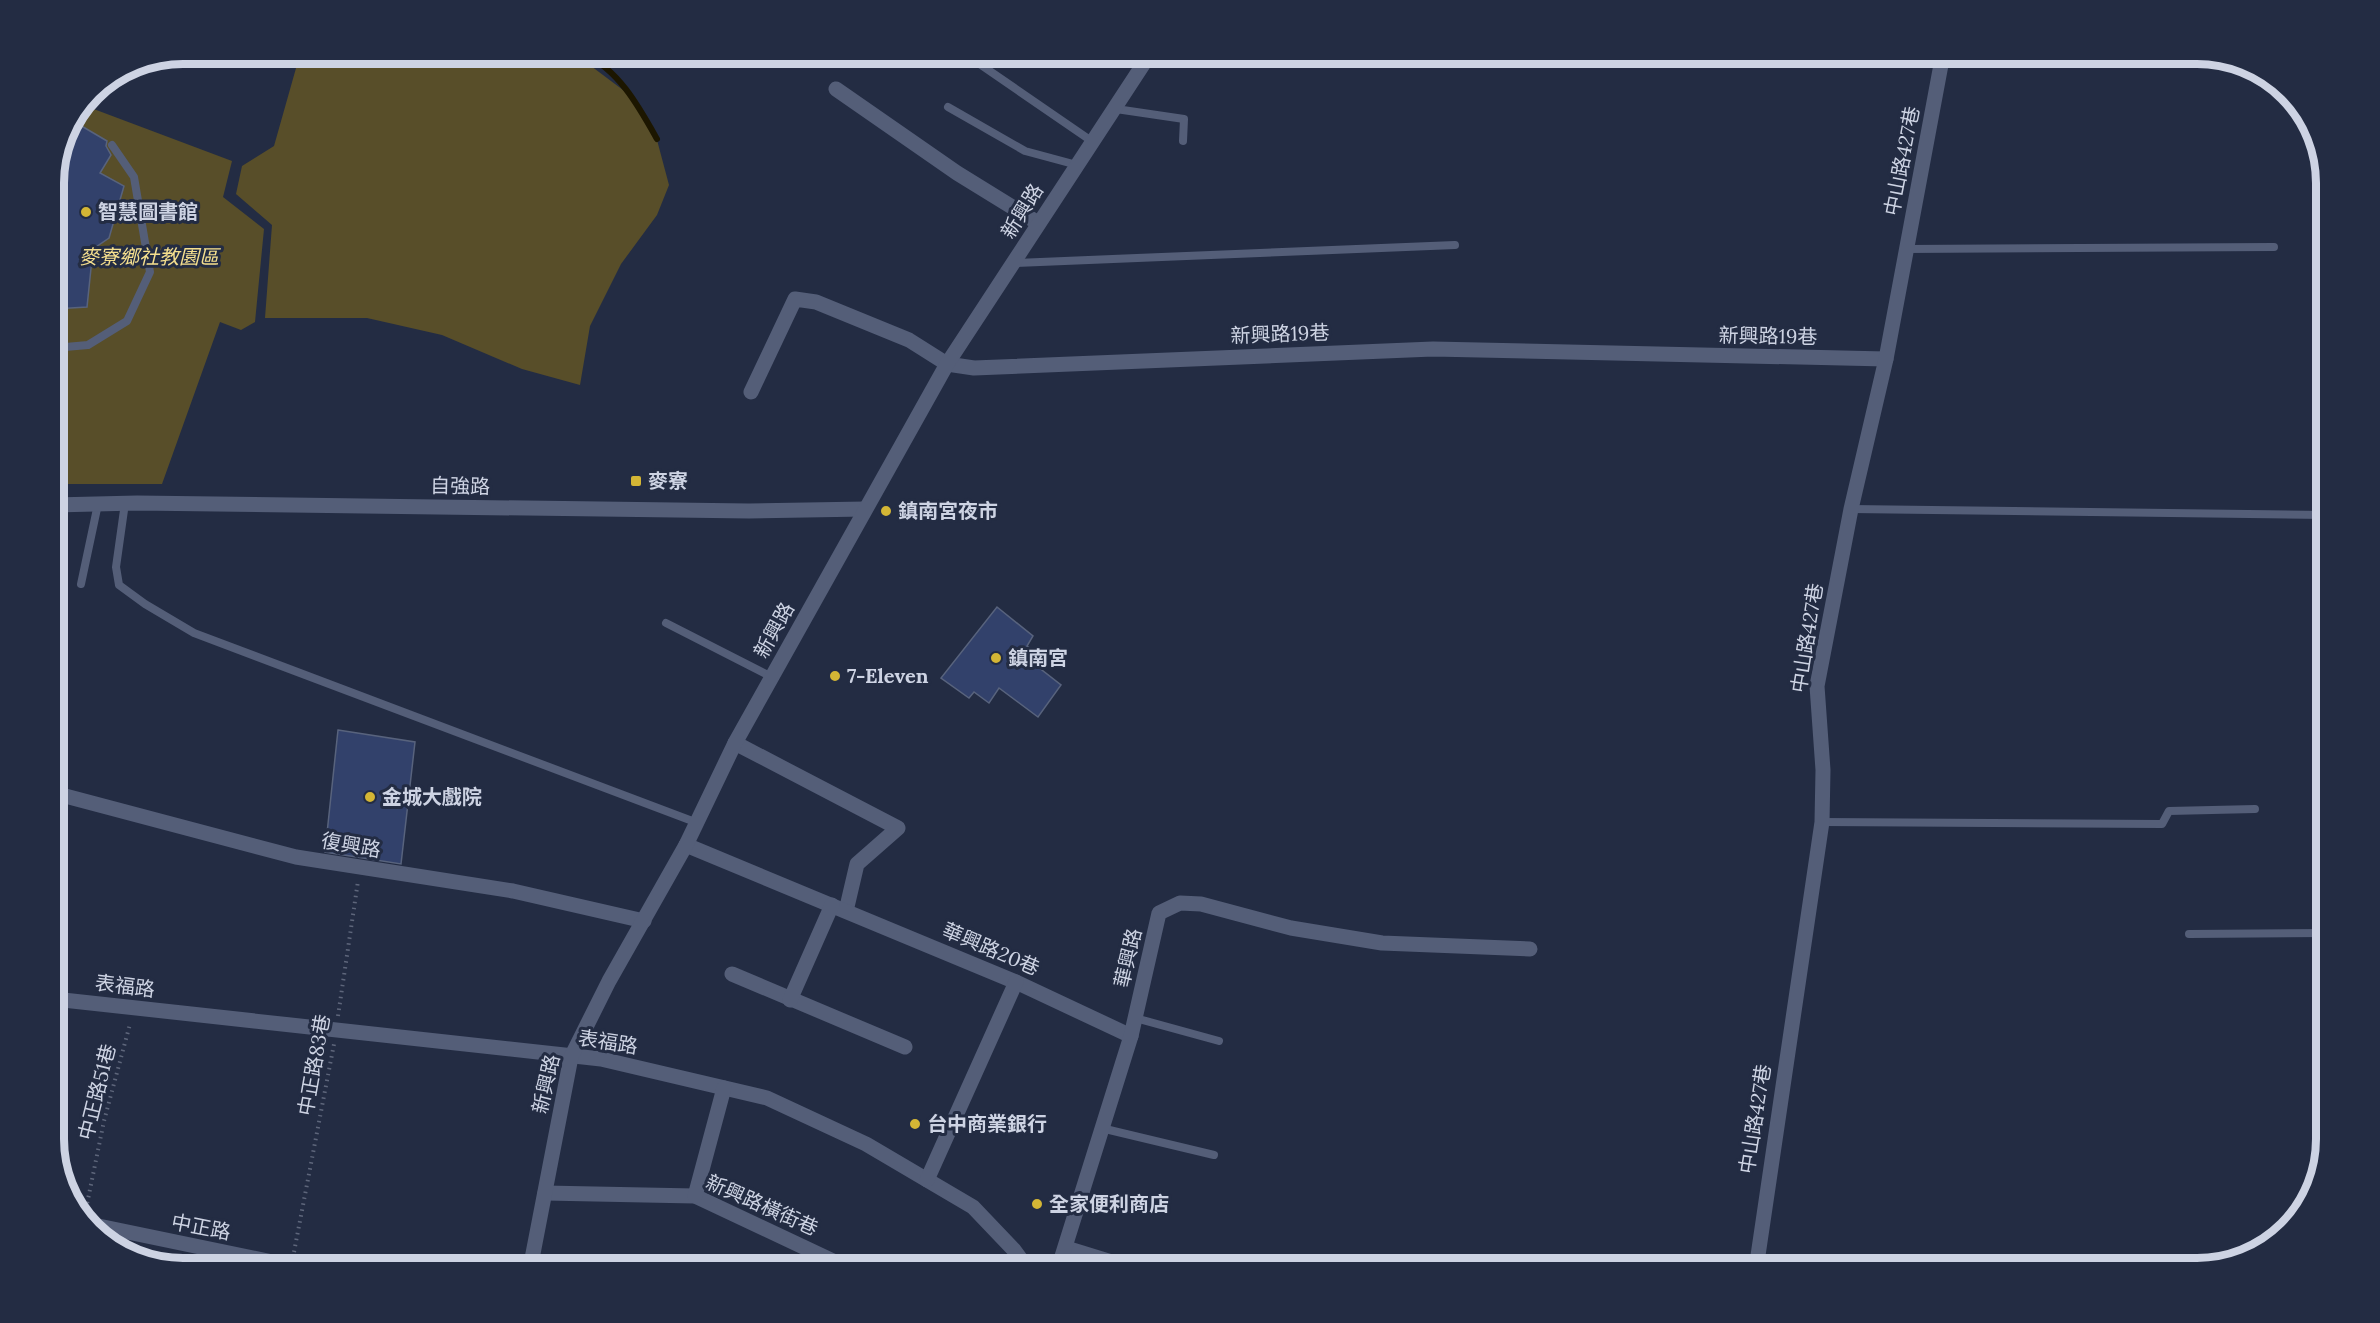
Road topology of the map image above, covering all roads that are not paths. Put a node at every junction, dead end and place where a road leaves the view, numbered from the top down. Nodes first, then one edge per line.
1 (1941, 64) edge
2 (980, 65) edge
3 (1143, 65) edge
4 (836, 89) dead end
5 (948, 107) dead end
6 (1116, 109) junction
7 (1183, 141) dead end
8 (1093, 142) junction
9 (112, 145) dead end
10 (1077, 165) junction
11 (1038, 223) junction
12 (1455, 246) dead end
13 (2274, 247) dead end
14 (1906, 249) junction
15 (1014, 263) junction
16 (65, 348) edge
17 (1886, 360) junction
18 (947, 364) junction
19 (751, 392) dead end
20 (125, 503) junction
21 (98, 504) junction
22 (65, 506) edge
23 (865, 509) junction
24 (1851, 509) junction
25 (2315, 515) edge
26 (81, 584) dead end
27 (666, 622) dead end
28 (772, 677) junction
29 (735, 743) junction
30 (65, 796) edge
31 (2255, 809) dead end
32 (695, 822) junction
33 (1822, 822) junction
34 (686, 844) junction
35 (839, 908) junction
36 (644, 921) junction
37 (2316, 933) edge
38 (2189, 934) dead end
39 (1530, 949) dead end
40 (732, 974) dead end
41 (1016, 982) junction
42 (65, 1000) edge
43 (790, 1000) junction
44 (1136, 1018) junction
45 (1131, 1036) junction
46 (1219, 1041) dead end
47 (905, 1047) dead end
48 (571, 1057) junction
49 (724, 1088) junction
50 (1101, 1128) junction
51 (1214, 1155) dead end
52 (927, 1180) junction
53 (545, 1193) junction
54 (695, 1196) junction
55 (103, 1227) edge
56 (1065, 1248) junction
57 (255, 1258) edge
58 (532, 1258) edge
59 (827, 1258) edge
60 (1020, 1258) edge
61 (1062, 1258) edge
62 (1098, 1258) edge
63 (1758, 1258) edge

1 - 14 street, 中山路427巷
2 - 8 lane
3 - 6 street, 新興路
4 - 11 street
5 - 10 lane
6 - 7 lane
6 - 8 street, 新興路
8 - 10 street, 新興路
9 - 16 lane
10 - 11 street, 新興路
11 - 15 street, 新興路
12 - 15 lane
13 - 14 lane
14 - 17 street, 中山路427巷
15 - 18 street, 新興路
17 - 18 street, 新興路19巷
17 - 24 street, 中山路427巷
18 - 19 street, 新興路19巷
18 - 23 street, 新興路
20 - 21 street, 自強路
20 - 23 street, 自強路
20 - 32 lane
21 - 22 street, 自強路
21 - 26 lane
23 - 28 street, 新興路
24 - 25 lane
24 - 33 street, 中山路427巷
27 - 28 lane
28 - 29 street, 新興路
29 - 32 street, 新興路
29 - 35 street
30 - 36 street, 復興路
31 - 33 lane
32 - 34 street, 新興路
33 - 63 street, 中山路427巷
34 - 35 street, 華興路20巷
34 - 36 street, 新興路
35 - 41 street, 華興路20巷
35 - 43 street
36 - 48 street, 新興路
37 - 38 lane
39 - 44 street, 華興路
40 - 43 street
41 - 45 street, 華興路20巷
41 - 52 street
42 - 48 street, 表福路
43 - 47 street
44 - 45 street, 華興路
44 - 46 lane
45 - 50 street, 華興路
48 - 49 street, 表福路
48 - 53 street, 新興路
49 - 52 street, 表福路
49 - 54 street
50 - 51 lane
50 - 56 street, 華興路
52 - 60 street, 表福路
53 - 54 street, 新興路橫街巷
53 - 58 street, 新興路
54 - 59 street, 新興路橫街巷
55 - 57 street, 中正路
56 - 61 street, 華興路
56 - 62 street

